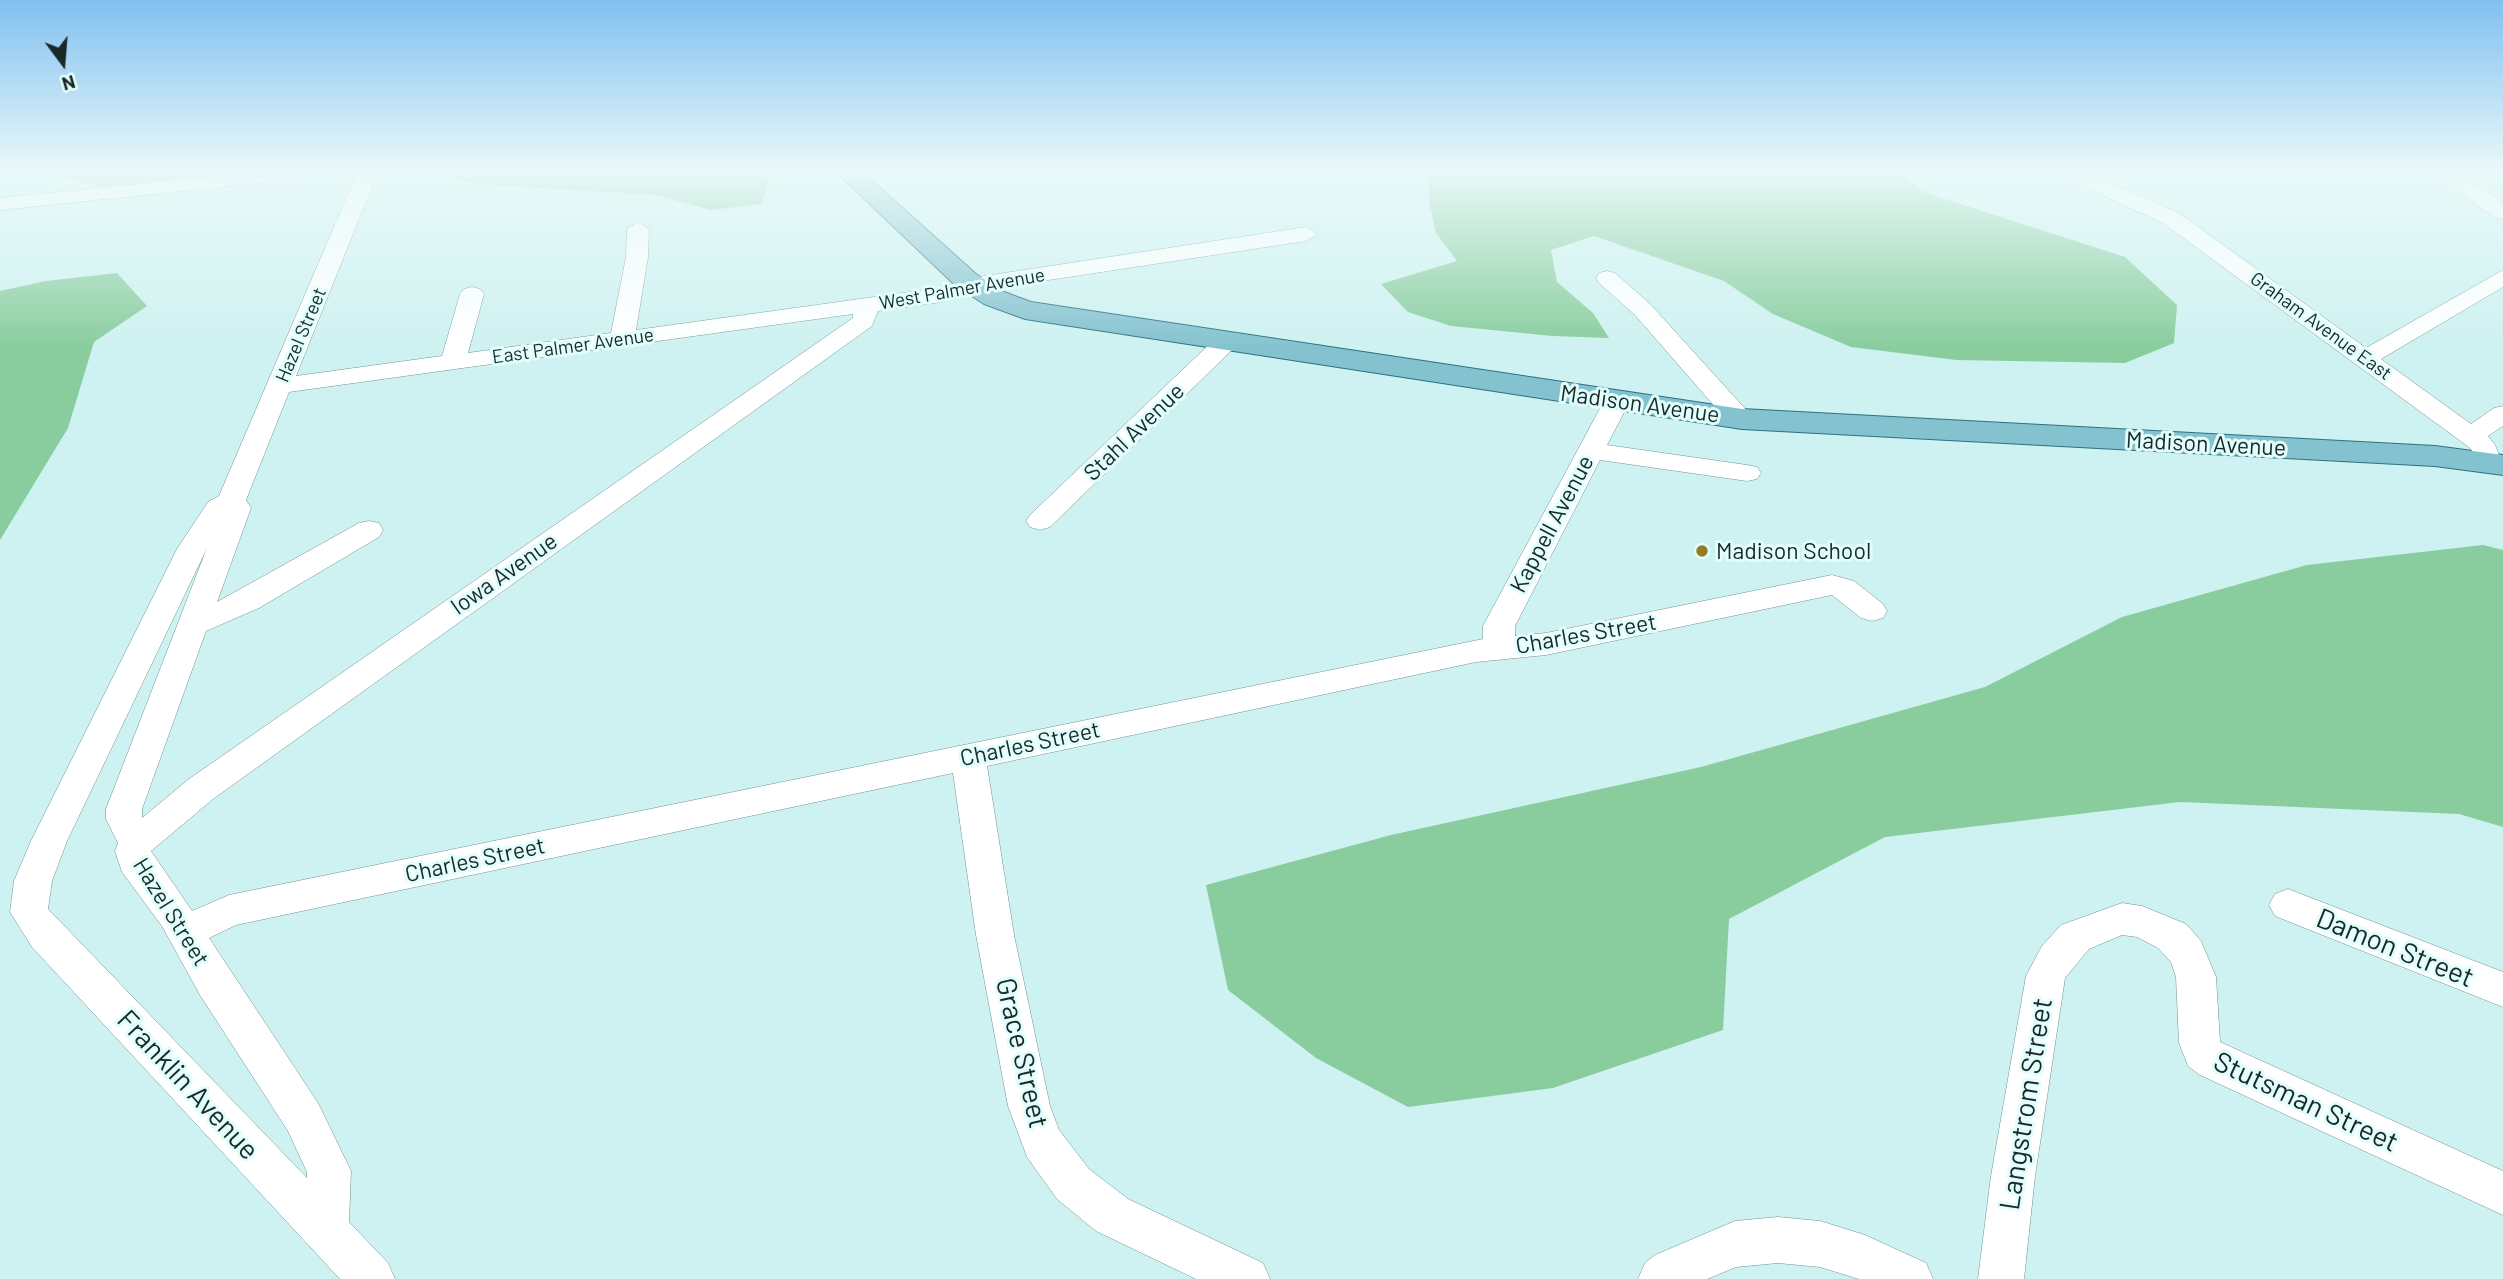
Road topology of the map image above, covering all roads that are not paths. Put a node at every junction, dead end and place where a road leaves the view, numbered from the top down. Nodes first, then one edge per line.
1 (344, 229) edge
2 (638, 229) dead end
3 (914, 229) edge
4 (2186, 229) edge
5 (1306, 234) dead end
6 (2503, 277) edge
7 (1607, 278) dead end
8 (972, 285) junction
9 (472, 294) dead end
10 (867, 305) junction
11 (622, 339) junction
12 (1226, 342) junction
13 (2362, 356) junction
14 (453, 362) junction
15 (279, 386) junction
16 (1617, 401) junction
17 (2503, 414) edge
18 (1739, 418) junction
19 (2471, 436) junction
20 (1591, 451) junction
21 (2440, 456) junction
22 (2497, 464) edge
23 (1747, 472) dead end
24 (232, 500) junction
25 (1040, 521) dead end
26 (369, 530) dead end
27 (1872, 611) dead end
28 (195, 624) junction
29 (1499, 649) junction
30 (968, 757) junction
31 (136, 843) junction
32 (33, 881) joint
33 (2288, 905) dead end
34 (185, 932) junction
35 (2074, 937) joint
36 (2503, 990) edge
37 (2503, 1193) edge
38 (327, 1231) junction
39 (372, 1279) edge
40 (1247, 1279) edge
41 (1661, 1279) edge
42 (1910, 1279) edge
43 (2001, 1279) edge

1 - 15 street, Hazel Street
2 - 11 street
3 - 8 main road, Madison Avenue
4 - 13 street, Graham Avenue East
5 - 8 street, West Palmer Avenue
6 - 13 street
7 - 18 street
8 - 10 street, West Palmer Avenue
8 - 12 main road, Madison Avenue
9 - 14 street
10 - 11 street, East Palmer Avenue
10 - 31 street, Iowa Avenue
11 - 14 street, East Palmer Avenue
12 - 16 main road, Madison Avenue
12 - 25 street, Stahl Avenue
13 - 19 street, Graham Avenue East
14 - 15 street, East Palmer Avenue
15 - 24 street, Hazel Street
16 - 18 main road, Madison Avenue
16 - 20 street, Kappell Avenue
17 - 19 street
18 - 21 main road, Madison Avenue
19 - 21 main road
19 - 22 street, Graham Avenue East
20 - 23 street
20 - 29 street, Kappell Avenue
21 - 22 main road, Madison Avenue
24 - 28 street, Hazel Street
24 - 32 street, Hazel Street
26 - 28 street
27 - 29 street, Charles Street
28 - 31 street, Hazel Street
29 - 30 street, Charles Street
30 - 34 street, Charles Street
30 - 40 street, Grace Street
31 - 34 street, Hazel Street
32 - 38 street, Franklin Avenue
33 - 36 street, Damon Street
34 - 38 street, Hazel Street
35 - 37 street, Stutsman Street
35 - 43 street, Langstrom Street
38 - 39 street, Franklin Avenue
41 - 42 street

